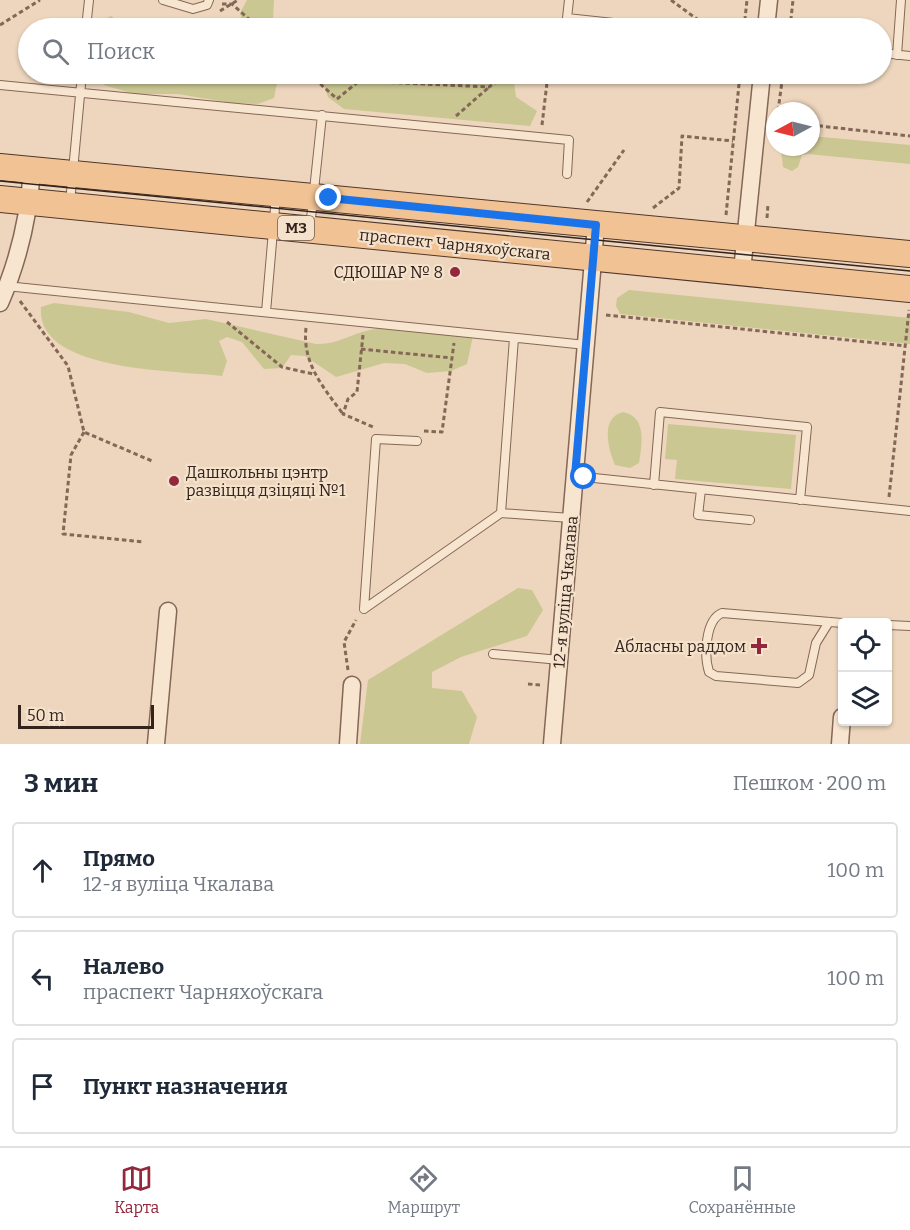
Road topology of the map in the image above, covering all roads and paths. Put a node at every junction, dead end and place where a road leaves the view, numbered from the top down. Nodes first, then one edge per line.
1 (40, 0) edge
2 (89, 0) edge
3 (163, 0) edge
4 (569, 0) edge
5 (671, 0) edge
6 (747, 0) edge
7 (769, 0) edge
8 (793, 0) edge
9 (901, 0) edge
10 (208, 2) edge
11 (232, 2) edge
12 (87, 18) edge
13 (249, 18) edge
14 (567, 18) edge
15 (695, 18) edge
16 (745, 18) edge
17 (767, 18) edge
18 (791, 18) edge
19 (0, 25) edge
20 (892, 54) edge
21 (897, 55) junction
22 (910, 56) edge
23 (81, 84) edge
24 (355, 84) edge
25 (424, 84) edge
26 (493, 84) edge
27 (547, 84) edge
28 (739, 84) edge
29 (761, 84) edge
30 (782, 84) edge
31 (0, 85) edge
32 (489, 87) junction
33 (80, 93) junction
34 (337, 99) dead end
35 (779, 102) edge
36 (322, 115) junction
37 (820, 126) edge
38 (442, 128) junction
39 (910, 136) edge
40 (541, 137) junction
41 (733, 141) junction
42 (624, 150) dead end
43 (0, 167) edge
44 (32, 170) junction
45 (73, 174) junction
46 (567, 174) dead end
47 (276, 193) junction
48 (314, 196) junction
49 (0, 199) edge
50 (29, 202) junction
51 (70, 206) junction
52 (650, 211) dead end
53 (591, 215) junction
54 (726, 218) dead end
55 (273, 226) junction
56 (310, 230) junction
57 (745, 238) junction
58 (910, 254) edge
59 (593, 258) junction
60 (742, 271) junction
61 (4, 285) edge
62 (910, 289) edge
63 (910, 302) edge
64 (0, 303) edge
65 (216, 307) junction
66 (266, 312) junction
67 (597, 314) dead end
68 (307, 317) junction
69 (364, 323) junction
70 (455, 332) junction
71 (514, 338) junction
72 (586, 345) junction
73 (906, 346) junction
74 (361, 349) junction
75 (452, 358) junction
76 (904, 358) junction
77 (910, 359) edge
78 (313, 374) junction
79 (343, 414) junction
80 (419, 430) dead end
81 (84, 432) junction
82 (376, 439) junction
83 (417, 441) dead end
84 (152, 461) dead end
85 (575, 476) junction
86 (654, 485) junction
87 (700, 490) junction
88 (800, 500) junction
89 (888, 508) junction
90 (910, 511) edge
91 (501, 513) junction
92 (571, 518) junction
93 (750, 520) dead end
94 (144, 542) dead end
95 (364, 609) junction
96 (168, 611) dead end
97 (829, 622) junction
98 (838, 623) edge
99 (892, 625) edge
100 (910, 626) edge
101 (493, 654) dead end
102 (560, 660) junction
103 (352, 685) joint
104 (842, 726) edge
105 (156, 744) edge
106 (348, 744) edge
107 (552, 744) edge
108 (840, 744) edge

1 - 19 path
2 - 12 lane
3 - 10 lane
4 - 14 lane
5 - 15 path
6 - 16 path
7 - 17 street
8 - 18 path
9 - 21 lane
10 - 11 path
11 - 13 path
20 - 21 lane
21 - 22 lane
23 - 33 lane
24 - 34 path
25 - 32 path
26 - 32 path
27 - 40 path
28 - 41 path
29 - 57 street
30 - 35 path
31 - 33 lane
32 - 38 path
33 - 36 lane
33 - 45 lane
36 - 38 lane
36 - 48 lane
37 - 39 path
38 - 40 lane
40 - 46 lane
41 - 52 path
41 - 54 path
42 - 53 path
43 - 44 main road, праспект Чарняхоўскага / М3
44 - 45 main road, праспект Чарняхоўскага / М3
44 - 50 street
45 - 47 main road, праспект Чарняхоўскага / М3
45 - 51 lane
47 - 48 main road, праспект Чарняхоўскага / М3
47 - 55 lane
48 - 53 main road, праспект Чарняхоўскага / М3
48 - 56 lane
49 - 50 main road, праспект Чарняхоўскага / М3
50 - 51 main road, праспект Чарняхоўскага / М3
50 - 61 street
51 - 55 main road, праспект Чарняхоўскага / М3
53 - 57 main road, праспект Чарняхоўскага / М3
53 - 59 street, 12-я вуліца Чкалава
55 - 56 main road, праспект Чарняхоўскага / М3
55 - 66 lane
56 - 59 main road, праспект Чарняхоўскага / М3
57 - 58 main road, праспект Чарняхоўскага / М3
57 - 60 street
59 - 60 main road, праспект Чарняхоўскага / М3
59 - 72 street, 12-я вуліца Чкалава
60 - 62 main road, праспект Чарняхоўскага / М3
61 - 64 street
61 - 65 lane
61 - 81 path
63 - 73 path
65 - 66 lane
65 - 78 path
66 - 68 lane
67 - 73 path
68 - 69 lane
68 - 78 path
69 - 70 lane
69 - 74 path
70 - 71 lane
70 - 75 path
71 - 72 lane
71 - 91 lane
72 - 85 street, 12-я вуліца Чкалава
73 - 76 path
74 - 75 path
74 - 79 path
75 - 80 path
76 - 77 path
76 - 89 path
78 - 79 path
79 - 82 path
81 - 84 path
81 - 94 path
82 - 83 lane
82 - 95 lane
85 - 86 lane
85 - 92 street, 12-я вуліца Чкалава
86 - 87 lane
86 - 88 lane
87 - 88 lane
87 - 93 lane
88 - 89 lane
89 - 90 lane
91 - 92 lane
91 - 95 lane
92 - 102 street, 12-я вуліца Чкалава
95 - 103 path
96 - 105 street
97 - 97 lane
97 - 98 lane
99 - 100 lane
101 - 102 lane
102 - 107 street, 12-я вуліца Чкалава
103 - 106 street
104 - 108 street

